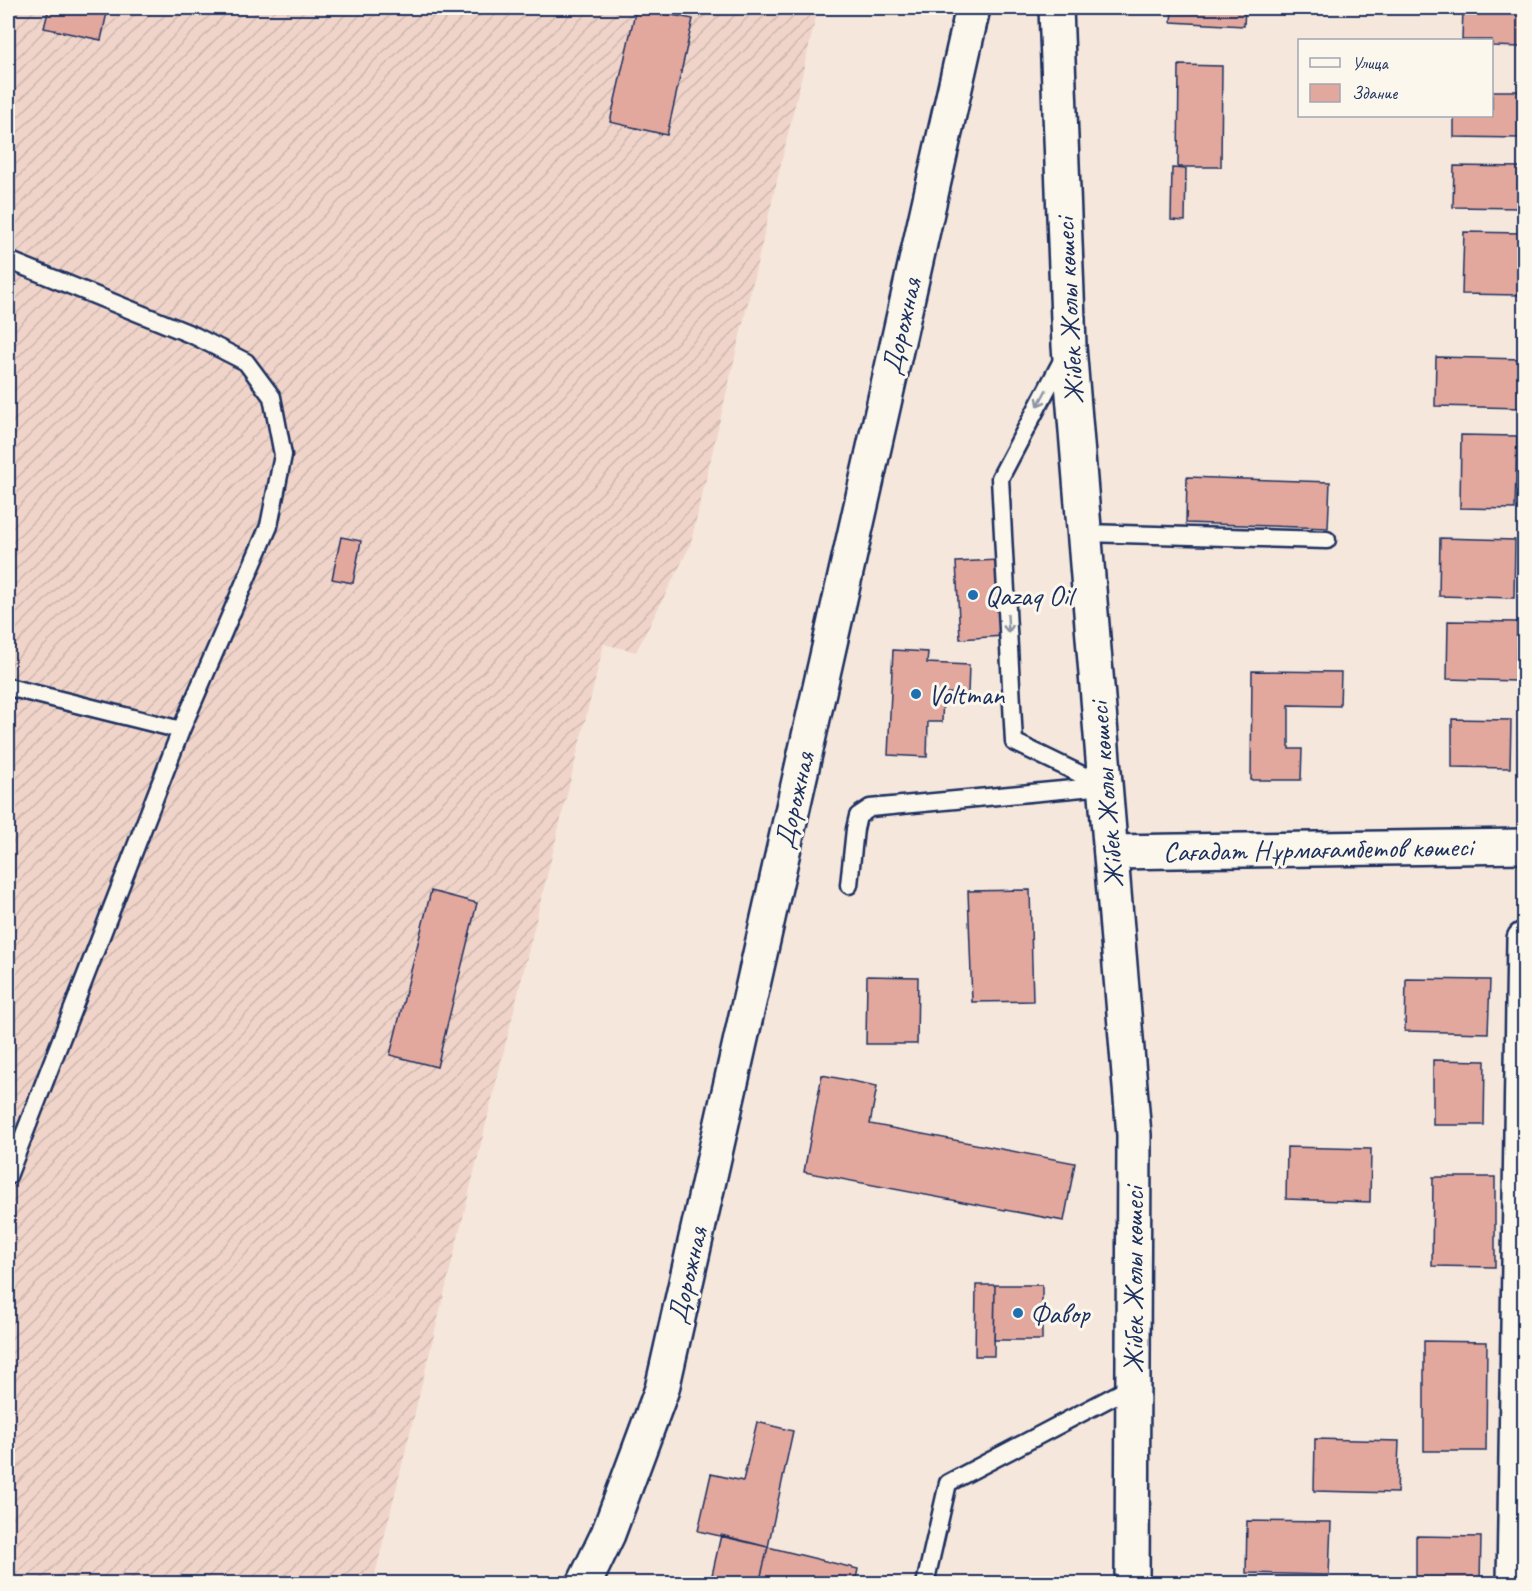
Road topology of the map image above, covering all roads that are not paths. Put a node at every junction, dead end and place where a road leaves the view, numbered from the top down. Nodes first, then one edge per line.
1 (972, 8) edge
2 (1056, 8) edge
3 (8, 260) edge
4 (1070, 346) junction
5 (1085, 533) junction
6 (1327, 540) dead end
7 (8, 687) edge
8 (181, 730) junction
9 (1105, 786) junction
10 (1524, 846) edge
11 (1111, 852) junction
12 (849, 885) dead end
13 (1524, 939) edge
14 (8, 1176) edge
15 (1133, 1386) junction
16 (584, 1584) edge
17 (925, 1584) edge
18 (1132, 1584) edge
19 (1514, 1584) edge

1 - 16 main road, Дорожная
2 - 4 main road, Жібек Жолы көшесі
3 - 8 lane
4 - 5 main road, Жібек Жолы көшесі
4 -> 9 lane
5 - 6 lane
5 - 9 main road, Жібек Жолы көшесі
7 - 8 lane
8 - 14 lane
9 - 11 main road, Жібек Жолы көшесі
9 - 12 lane
10 - 11 main road, Сағадат Нұрмағамбетов көшесі
11 - 15 main road, Жібек Жолы көшесі
13 - 19 main road
15 - 17 lane
15 - 18 main road, Жібек Жолы көшесі

